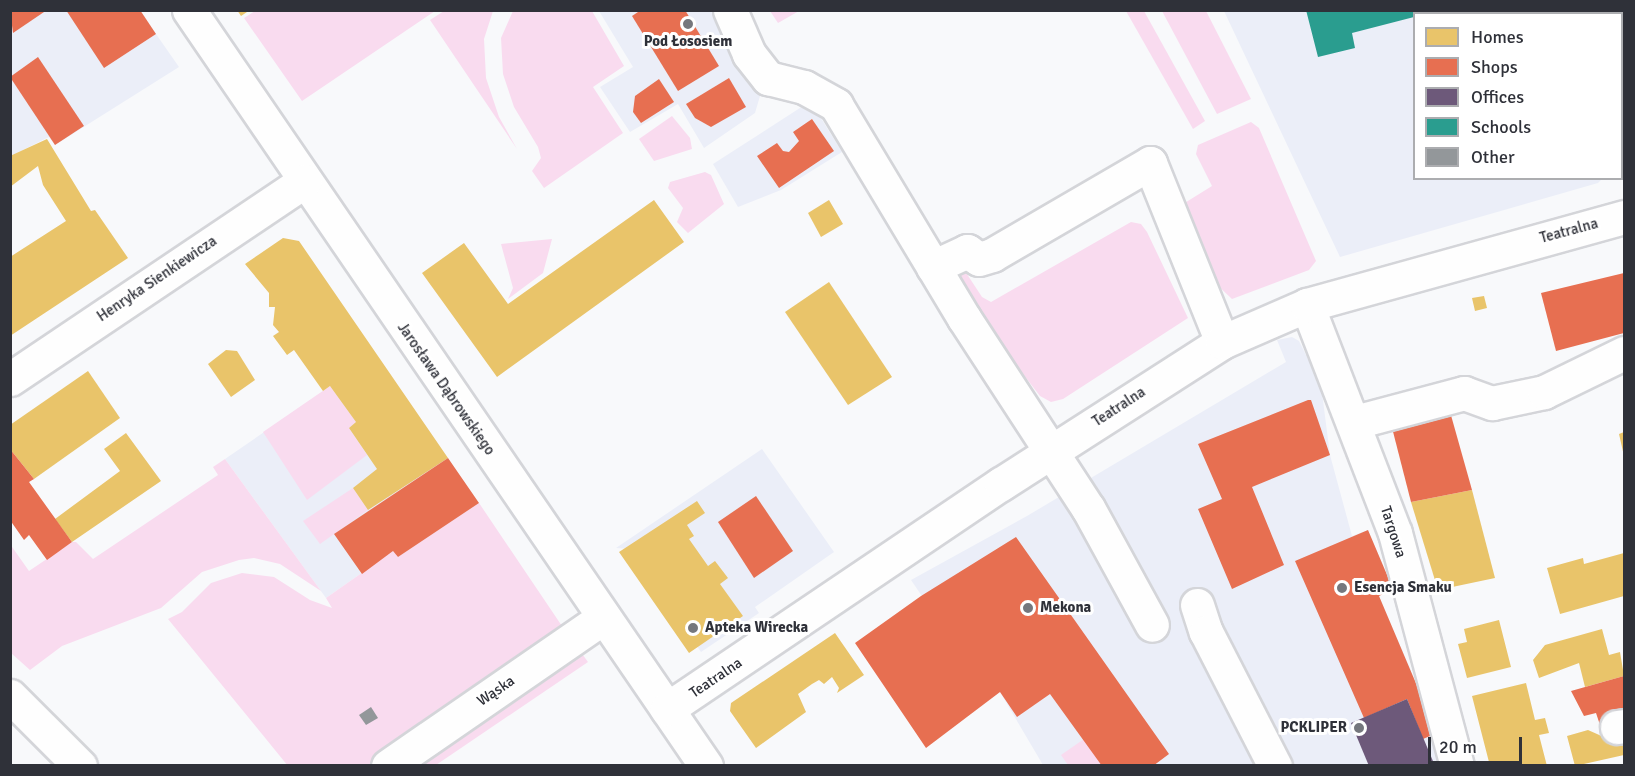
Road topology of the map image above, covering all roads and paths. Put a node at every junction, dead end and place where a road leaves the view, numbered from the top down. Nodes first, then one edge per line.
1 (189, 10) edge
2 (730, 10) edge
3 (305, 181) junction
4 (1624, 217) edge
5 (933, 267) junction
6 (1307, 305) junction
7 (1221, 342) junction
8 (1624, 353) edge
9 (10, 379) edge
10 (1355, 422) junction
11 (1049, 452) junction
12 (1197, 605) dead end
13 (604, 617) junction
14 (1152, 625) dead end
15 (10, 696) edge
16 (667, 709) junction
17 (80, 765) edge
18 (388, 765) edge
19 (706, 765) edge
20 (1275, 765) edge
21 (1457, 765) edge

1 - 3 street, Jarosława Dąbrowskiego
2 - 5 street
3 - 9 street, Henryka Sienkiewicza
3 - 13 street, Jarosława Dąbrowskiego
4 - 6 street, Teatralna
5 - 7 street
5 - 11 street
6 - 7 street, Teatralna
6 - 10 street, Targowa
7 - 11 street, Teatralna
8 - 10 street
10 - 21 street, Targowa
11 - 14 street
11 - 16 street, Teatralna
12 - 20 street
13 - 16 street, Jarosława Dąbrowskiego
13 - 18 street, Wąska
15 - 17 street
16 - 19 street, Jarosława Dąbrowskiego

